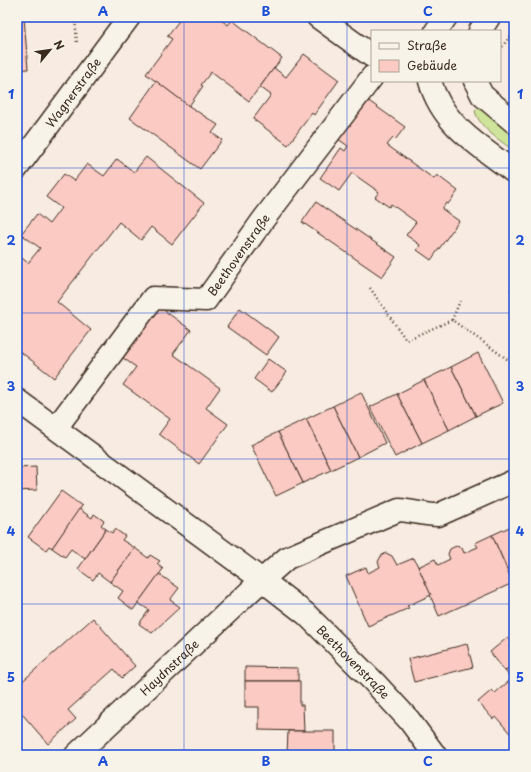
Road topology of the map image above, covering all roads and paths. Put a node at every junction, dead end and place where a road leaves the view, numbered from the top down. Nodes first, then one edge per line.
1 (75, 17) edge
2 (129, 17) edge
3 (318, 17) edge
4 (446, 17) edge
5 (489, 17) edge
6 (437, 30) edge
7 (481, 30) edge
8 (514, 31) edge
9 (501, 49) edge
10 (77, 50) dead end
11 (371, 55) edge
12 (371, 78) edge
13 (430, 82) edge
14 (476, 82) edge
15 (514, 122) edge
16 (17, 168) edge
17 (514, 172) edge
18 (370, 288) dead end
19 (460, 301) dead end
20 (452, 320) junction
21 (514, 364) edge
22 (17, 400) edge
23 (56, 428) junction
24 (514, 482) edge
25 (262, 580) junction
26 (76, 755) edge
27 (435, 755) edge

1 - 10 path
2 - 16 street, Wagnerstraße
3 - 11 street
4 - 6 street
5 - 7 street
8 - 9 path
12 - 23 street, Beethovenstraße
13 - 17 street
14 - 15 street
18 - 20 path
19 - 20 path
20 - 21 path
22 - 23 street, Beethovenstraße
23 - 25 street, Beethovenstraße
24 - 25 street
25 - 26 street, Haydnstraße
25 - 27 street, Beethovenstraße

